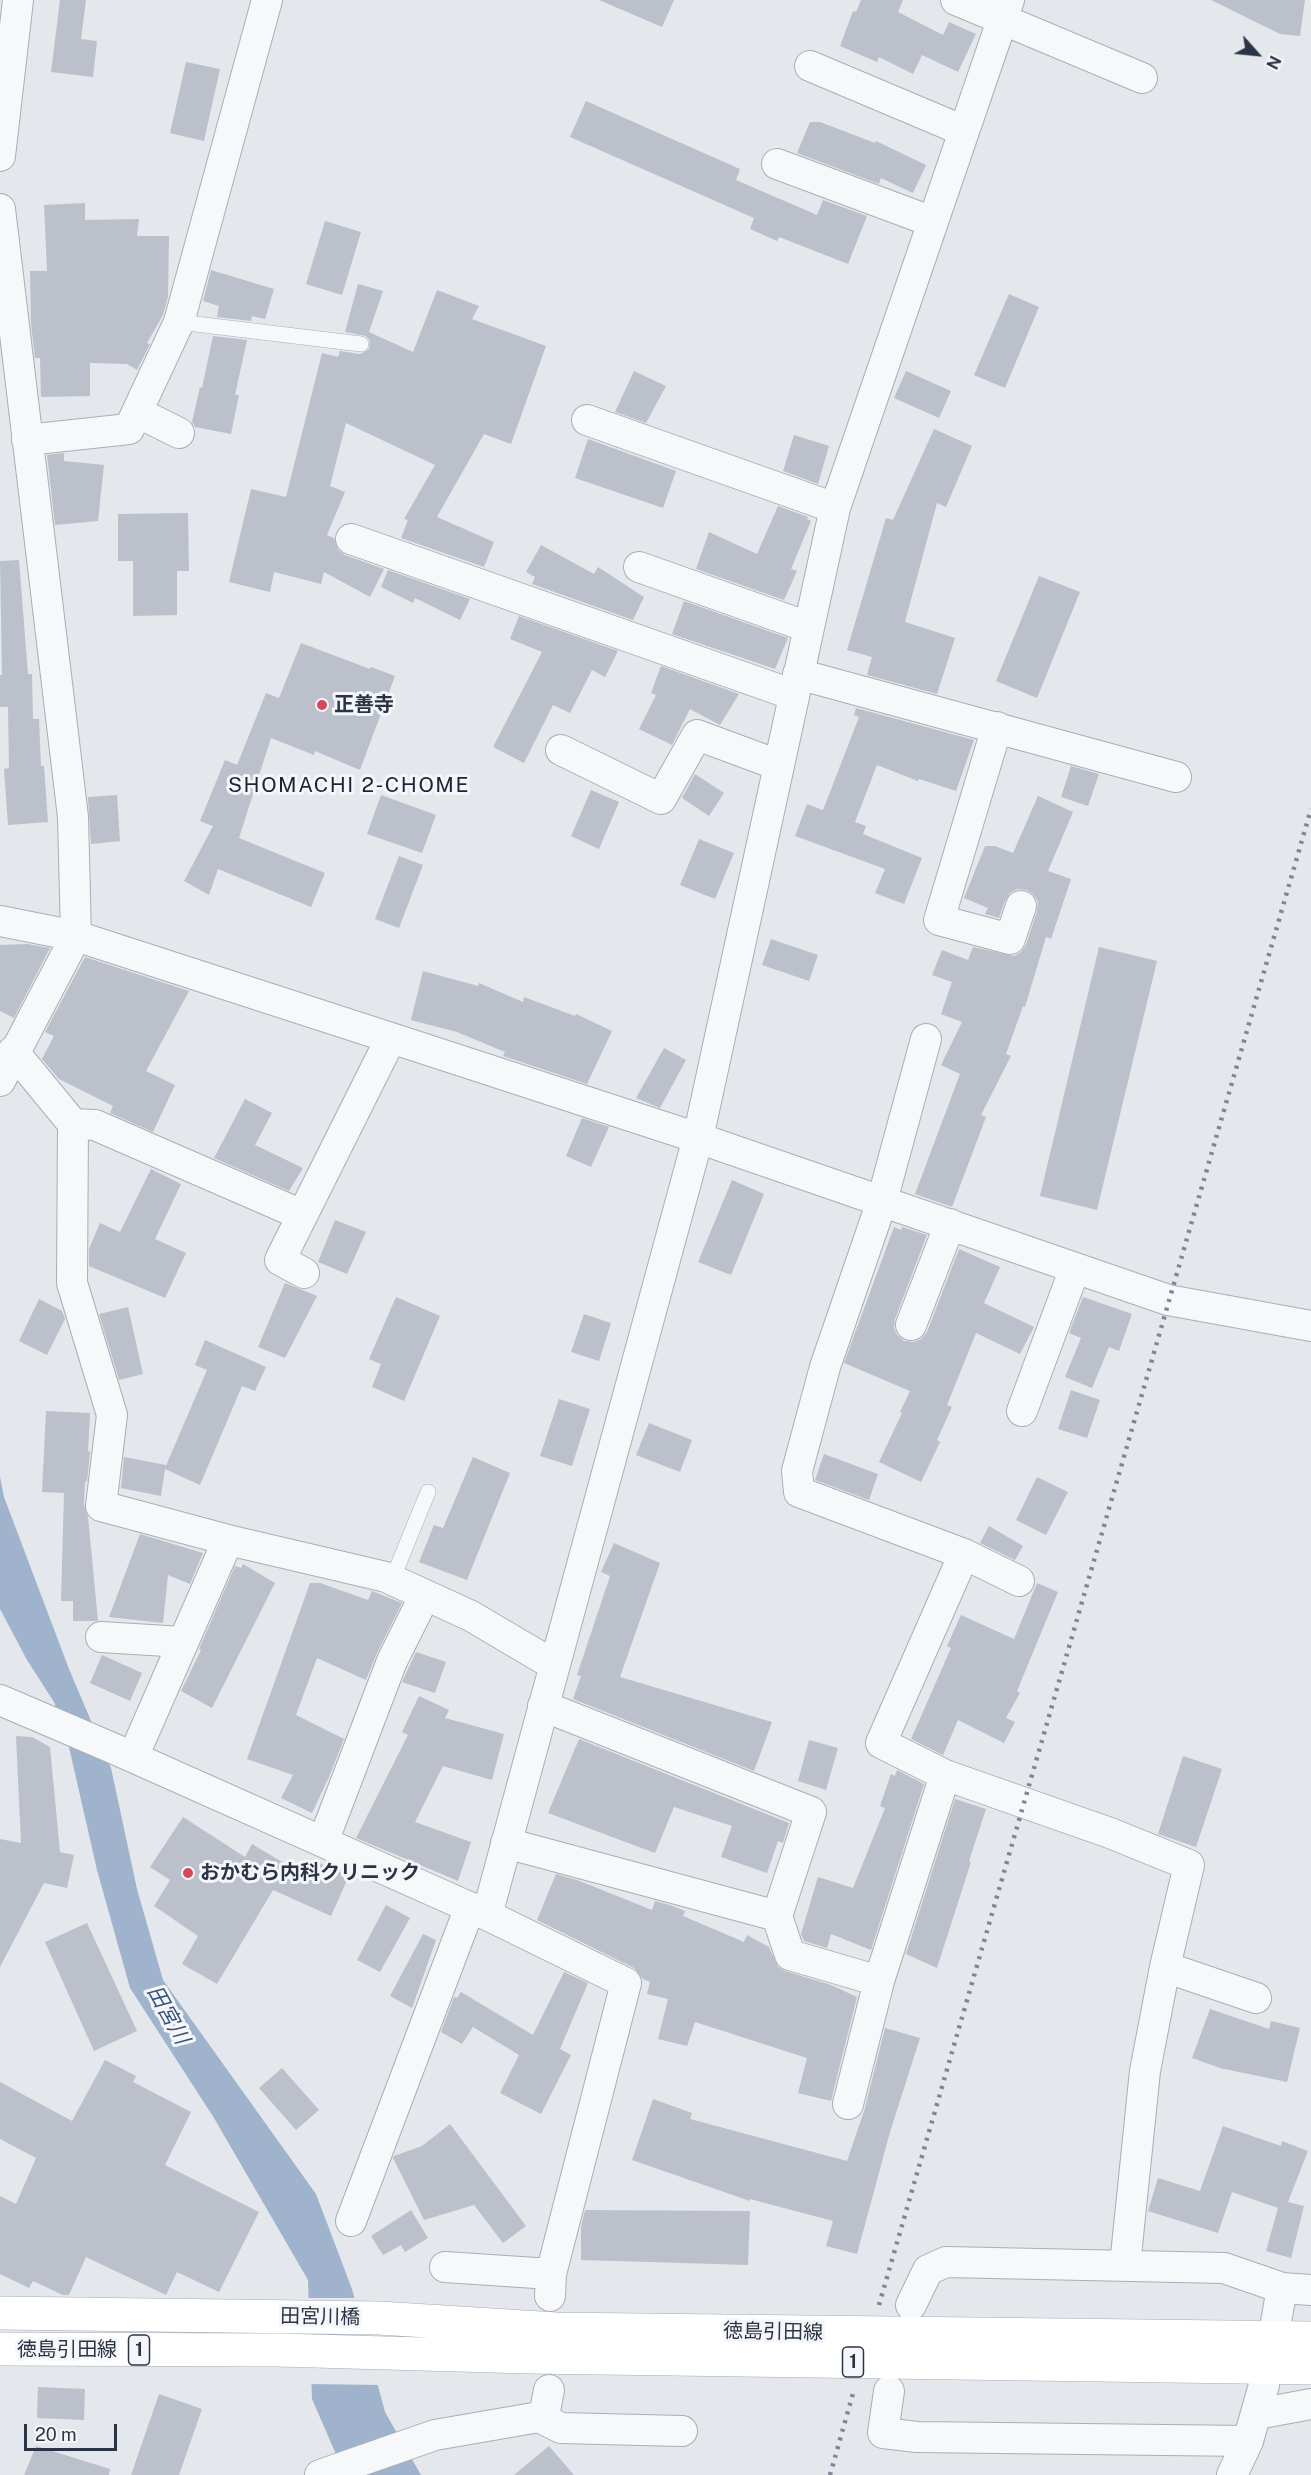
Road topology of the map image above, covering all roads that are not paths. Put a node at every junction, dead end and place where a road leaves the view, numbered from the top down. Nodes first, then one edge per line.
1 (18, 0) edge
2 (267, 0) edge
3 (956, 0) edge
4 (1006, 9) edge
5 (810, 66) dead end
6 (1142, 78) dead end
7 (964, 131) junction
8 (0, 156) edge
9 (777, 164) dead end
10 (0, 209) edge
11 (933, 222) junction
12 (179, 322) junction
13 (361, 344) dead end
14 (137, 412) junction
15 (587, 420) dead end
16 (179, 433) dead end
17 (27, 440) junction
18 (835, 508) junction
19 (351, 539) dead end
20 (639, 567) dead end
21 (808, 627) junction
22 (796, 685) junction
23 (997, 727) junction
24 (561, 750) dead end
25 (778, 765) junction
26 (1176, 777) dead end
27 (1021, 906) dead end
28 (0, 921) edge
29 (76, 936) junction
30 (391, 1038) junction
31 (926, 1039) dead end
32 (14, 1051) junction
33 (0, 1080) edge
34 (73, 1124) junction
35 (698, 1138) junction
36 (882, 1201) junction
37 (302, 1215) junction
38 (950, 1224) junction
39 (1075, 1268) junction
40 (304, 1273) dead end
41 (911, 1324) dead end
42 (1311, 1326) edge
43 (1022, 1411) dead end
44 (428, 1492) dead end
45 (228, 1540) junction
46 (964, 1554) junction
47 (392, 1580) junction
48 (1019, 1581) dead end
49 (425, 1595) junction
50 (101, 1637) dead end
51 (183, 1642) junction
52 (554, 1665) junction
53 (0, 1700) edge
54 (543, 1706) junction
55 (121, 1752) junction
56 (945, 1775) junction
57 (323, 1842) junction
58 (506, 1843) junction
59 (478, 1911) junction
60 (777, 1916) junction
61 (1165, 1967) junction
62 (879, 1981) junction
63 (1256, 1998) dead end
64 (848, 2104) dead end
65 (351, 2221) dead end
66 (1125, 2265) junction
67 (445, 2267) dead end
68 (1296, 2289) edge
69 (911, 2305) dead end
70 (0, 2313) edge
71 (261, 2316) joint
72 (380, 2318) joint
73 (1276, 2322) dead end
74 (1311, 2338) edge
75 (0, 2349) edge
76 (278, 2350) joint
77 (1311, 2368) edge
78 (1263, 2385) dead end
79 (889, 2391) dead end
80 (1311, 2404) edge
81 (1253, 2428) junction
82 (682, 2431) dead end
83 (327, 2473) edge
84 (1232, 2475) edge

1 - 8 street
2 - 12 street
3 - 4 street
4 - 6 street
4 - 7 street
5 - 7 street
7 - 11 street
9 - 11 street
10 - 17 street
11 - 18 street
12 - 13 lane
12 - 14 street
14 - 16 street
14 - 17 street
15 - 18 street
17 - 29 street
18 - 21 street
19 - 22 street
20 - 21 street
21 - 22 street
22 - 23 street
22 - 25 street
23 - 26 street
23 - 27 street
24 - 25 street
25 - 35 street
28 - 29 street
29 - 30 street
29 - 32 street
30 - 35 street
30 - 37 street
31 - 36 street
32 - 33 street
32 - 34 street
34 - 37 street
34 - 45 street
35 - 36 street
35 - 52 street
36 - 38 street
36 - 46 street
37 - 40 street
38 - 39 street
38 - 41 street
39 - 42 street
39 - 43 street
44 - 47 lane
45 - 47 street
45 - 51 street
46 - 48 street
46 - 56 street
47 - 49 street
49 - 52 street
49 - 57 street
50 - 51 street
51 - 55 street
52 - 54 street
53 - 55 street
54 - 58 street
54 - 60 street
55 - 57 street
56 - 61 street
56 - 62 street
57 - 59 street
58 - 59 street
58 - 60 street
59 - 65 street
59 - 67 street
60 - 62 street
61 - 63 street
61 - 66 street
62 - 64 street
66 - 68 street
66 - 69 street
68 - 73 street
70 - 71 main road, 徳島引田線 / 1
71 - 72 main road, 田宮川橋 / 1
72 - 74 main road, 徳島引田線 / 1
75 - 76 main road, 徳島引田線 / 1
76 - 77 main road, 田宮川橋 / 1
78 - 81 street
79 - 81 street
80 - 81 street
81 - 84 street
82 - 83 street

